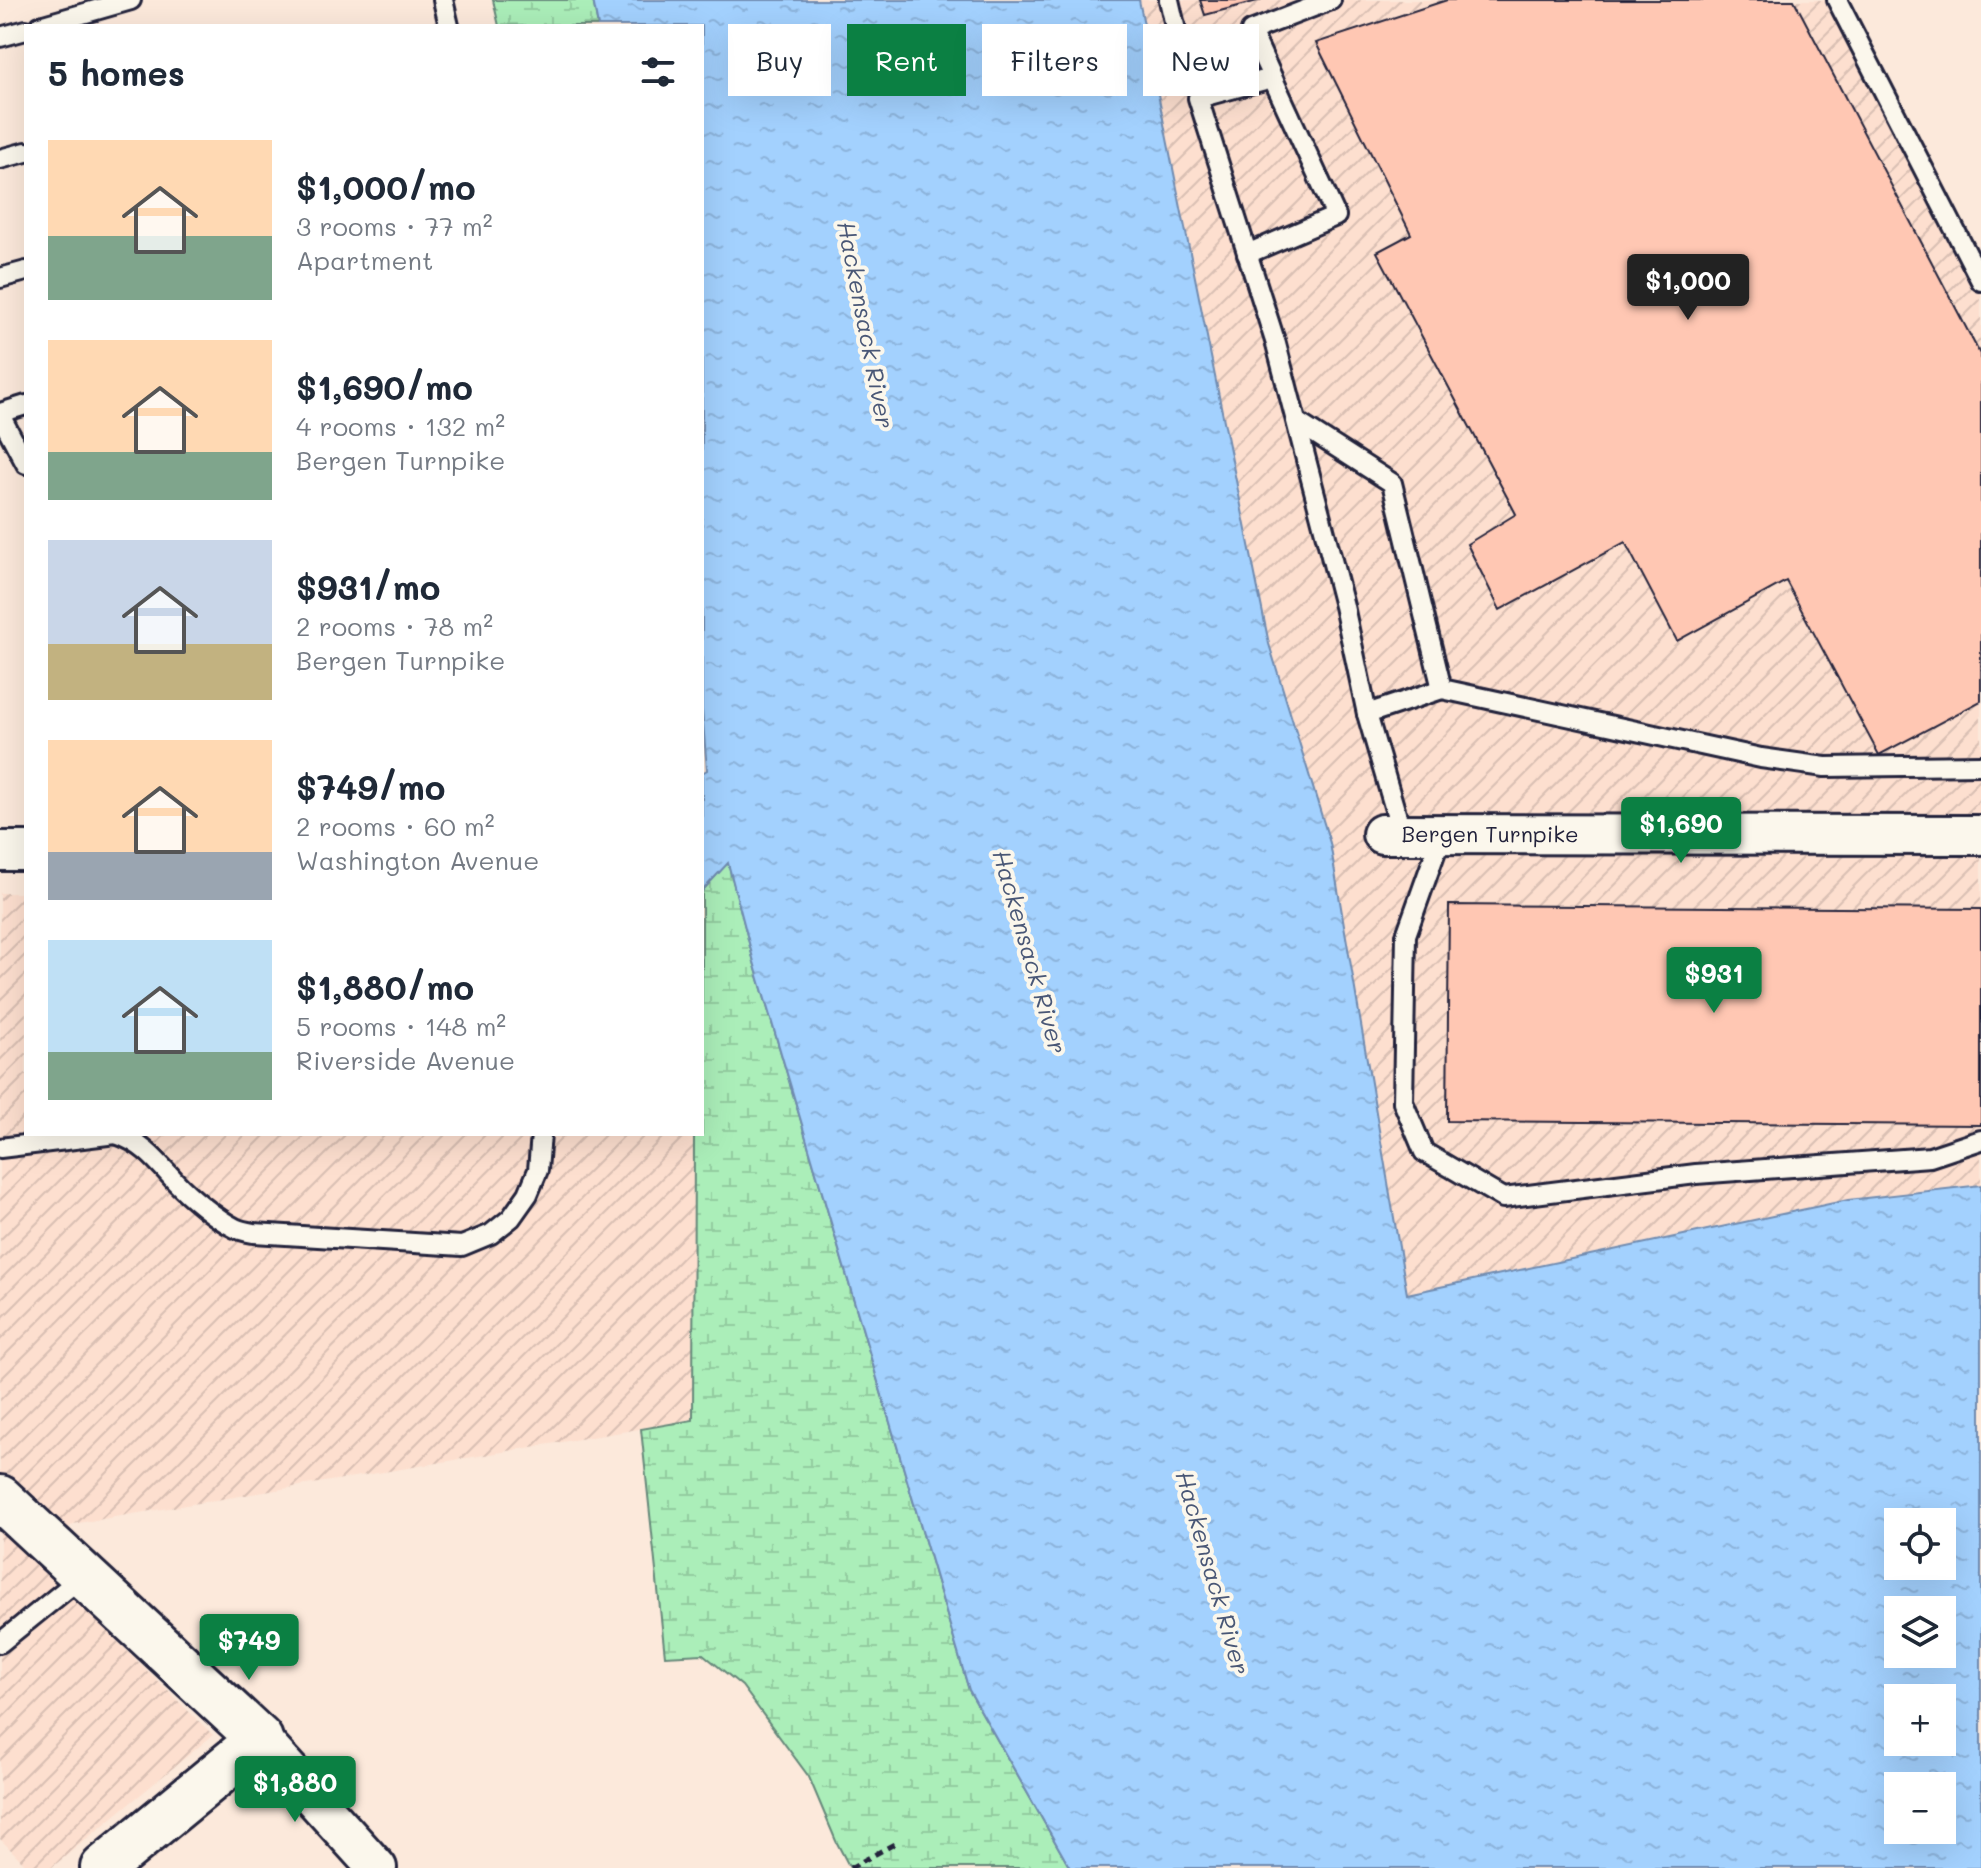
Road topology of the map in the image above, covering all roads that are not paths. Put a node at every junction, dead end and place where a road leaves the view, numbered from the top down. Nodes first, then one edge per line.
1 (131, 0) edge
2 (443, 0) edge
3 (1169, 0) edge
4 (1331, 0) edge
5 (1837, 0) edge
6 (47, 24) edge
7 (449, 24) edge
8 (1175, 24) edge
9 (1259, 28) edge
10 (24, 31) edge
11 (0, 37) edge
12 (1259, 50) edge
13 (1272, 78) junction
14 (24, 153) edge
15 (0, 159) edge
16 (1247, 254) junction
17 (24, 272) edge
18 (0, 278) edge
19 (1981, 281) edge
20 (24, 406) edge
21 (0, 414) edge
22 (1297, 422) junction
23 (24, 460) edge
24 (1442, 689) junction
25 (1367, 714) junction
26 (1981, 765) edge
27 (1392, 834) joint
28 (1442, 834) junction
29 (1981, 835) edge
30 (0, 851) edge
31 (24, 851) edge
32 (99, 1136) edge
33 (122, 1136) edge
34 (541, 1136) edge
35 (1981, 1140) edge
36 (0, 1148) edge
37 (0, 1498) edge
38 (84, 1575) junction
39 (0, 1643) edge
40 (260, 1739) junction
41 (103, 1868) edge
42 (377, 1868) edge

1 - 6 lane
2 - 7 lane
3 - 8 lane
4 - 9 lane
5 - 19 lane
10 - 11 lane
12 - 13 lane
13 - 16 lane
13 - 16 lane
14 - 15 lane
16 - 22 lane
17 - 18 lane
20 - 21 lane
21 - 23 lane
22 - 24 lane
22 - 25 lane
24 - 25 lane
24 - 26 lane
25 - 27 lane
27 - 28 street, Bergen Turnpike
28 - 29 street, Bergen Turnpike
28 - 35 lane
30 - 31 street
32 - 36 lane
33 - 34 lane
37 - 38 street
38 - 39 lane
38 - 40 street
40 - 41 street
40 - 42 street

